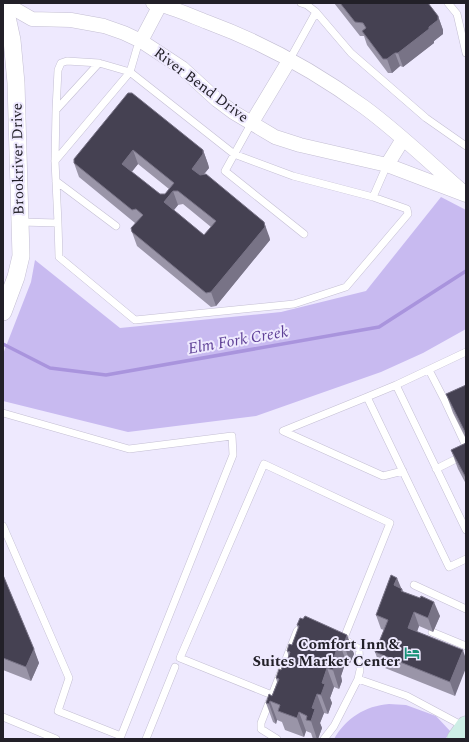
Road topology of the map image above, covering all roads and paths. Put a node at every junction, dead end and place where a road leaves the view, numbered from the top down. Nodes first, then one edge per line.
1 (4, 3) edge
2 (301, 3) edge
3 (448, 3) edge
4 (156, 4) edge
5 (316, 12) junction
6 (141, 41) junction
7 (466, 53) edge
8 (290, 59) junction
9 (99, 63) junction
10 (130, 72) junction
11 (56, 110) junction
12 (252, 124) junction
13 (403, 139) junction
14 (466, 146) edge
15 (234, 154) junction
16 (55, 161) junction
17 (387, 165) junction
18 (56, 181) junction
19 (466, 195) edge
20 (373, 197) junction
21 (20, 222) junction
22 (58, 223) junction
23 (116, 226) dead end
24 (304, 234) dead end
25 (3, 312) edge
26 (466, 352) edge
27 (429, 370) junction
28 (396, 385) junction
29 (466, 390) edge
30 (367, 397) junction
31 (445, 401) junction
32 (3, 413) edge
33 (466, 446) edge
34 (466, 454) edge
35 (436, 469) junction
36 (403, 471) junction
37 (3, 526) edge
38 (466, 530) edge
39 (466, 559) edge
40 (414, 585) dead end
41 (466, 609) edge
42 (313, 625) edge
43 (432, 632) dead end
44 (332, 633) edge
45 (344, 638) junction
46 (466, 646) edge
47 (175, 667) dead end
48 (358, 679) junction
49 (272, 695) junction
50 (3, 717) edge
51 (463, 731) edge
52 (56, 739) edge
53 (146, 739) edge
54 (277, 739) edge
55 (324, 739) edge

1 - 6 street, River Bend Drive
1 - 21 street, Brookriver Drive
2 - 5 lane
3 - 7 lane
4 - 6 street
4 - 8 street, River Bend Drive
5 - 8 lane
5 - 14 lane
6 - 10 lane
6 - 12 street, River Bend Drive
8 - 12 street
8 - 13 street, River Bend Drive
9 - 10 lane
9 - 11 lane
9 - 11 lane
10 - 15 lane
10 - 16 lane
11 - 16 lane
12 - 15 lane
12 - 17 street, River Bend Drive
13 - 17 street
13 - 19 street, River Bend Drive
15 - 20 lane
15 - 24 lane
16 - 18 lane
17 - 19 street, River Bend Drive
17 - 20 lane
18 - 22 lane
18 - 23 lane
20 - 22 lane
21 - 22 lane
21 - 25 street, Brookriver Drive
26 - 27 lane
27 - 28 lane
27 - 31 lane
28 - 30 lane
28 - 35 lane
29 - 31 lane
30 - 36 lane
30 - 36 lane
31 - 33 lane
32 - 37 lane
34 - 35 lane
35 - 38 lane
36 - 39 lane
40 - 41 lane
42 - 49 lane
43 - 46 lane
44 - 45 lane
45 - 48 lane
45 - 49 lane
47 - 53 lane
48 - 51 lane
48 - 55 lane
49 - 54 lane
50 - 52 lane

